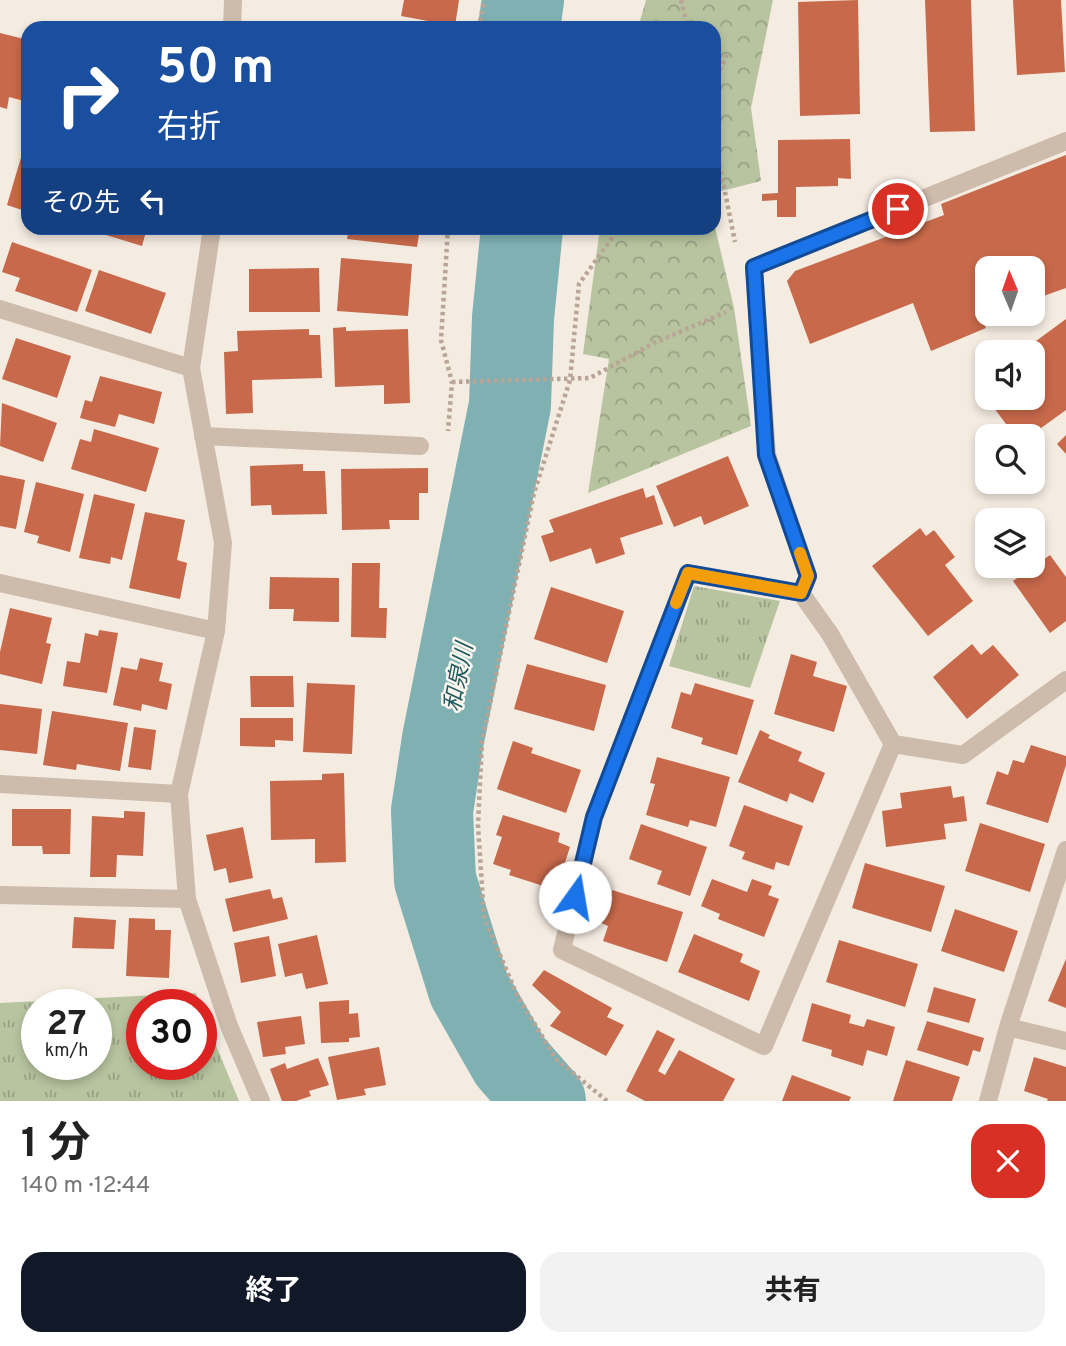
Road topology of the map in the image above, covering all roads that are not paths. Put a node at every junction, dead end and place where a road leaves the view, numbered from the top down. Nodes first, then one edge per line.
1 (233, 0) edge
2 (232, 21) edge
3 (1066, 141) edge
4 (211, 235) edge
5 (0, 309) edge
6 (191, 368) junction
7 (203, 436) junction
8 (420, 446) dead end
9 (0, 583) edge
10 (801, 593) junction
11 (216, 631) junction
12 (1066, 680) edge
13 (893, 744) junction
14 (0, 784) edge
15 (179, 794) junction
16 (1066, 850) edge
17 (0, 895) edge
18 (187, 899) junction
19 (1008, 1027) junction
20 (1066, 1041) edge
21 (261, 1101) edge
22 (988, 1101) edge

1 - 2 street
3 - 10 street
4 - 6 street
5 - 6 street
6 - 7 street
7 - 8 street
7 - 11 street
9 - 11 street
10 - 13 street
10 - 13 street
11 - 15 street
12 - 13 street
14 - 15 street
15 - 18 street
16 - 19 street
17 - 18 street
18 - 21 street
19 - 20 street
19 - 22 street

